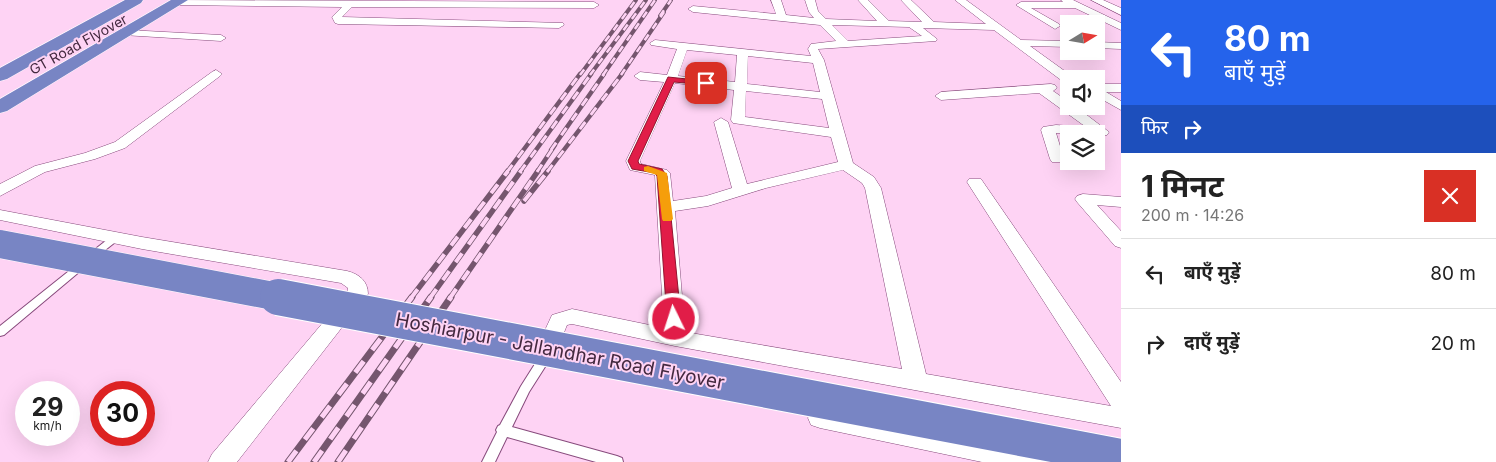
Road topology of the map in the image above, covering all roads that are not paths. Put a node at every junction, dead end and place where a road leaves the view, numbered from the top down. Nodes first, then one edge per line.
1 (118, 0) edge
2 (136, 0) edge
3 (156, 0) edge
4 (730, 0) edge
5 (776, 0) edge
6 (810, 0) edge
7 (863, 0) edge
8 (906, 0) edge
9 (960, 0) edge
10 (1066, 0) edge
11 (1096, 0) edge
12 (179, 1) edge
13 (226, 1) edge
14 (286, 1) edge
15 (356, 2) edge
16 (1017, 2) edge
17 (594, 5) dead end
18 (1076, 5) junction
19 (694, 9) dead end
20 (1121, 12) edge
21 (731, 13) junction
22 (782, 18) junction
23 (822, 22) junction
24 (559, 25) dead end
25 (887, 25) junction
26 (912, 25) junction
27 (932, 26) junction
28 (1056, 26) dead end
29 (1121, 26) edge
30 (996, 27) junction
31 (127, 33) junction
32 (221, 38) dead end
33 (655, 43) dead end
34 (1019, 43) junction
35 (845, 44) junction
36 (1060, 44) edge
37 (1105, 45) edge
38 (1121, 46) edge
39 (683, 47) junction
40 (743, 53) junction
41 (818, 60) junction
42 (0, 62) edge
43 (1060, 73) edge
44 (0, 74) edge
45 (216, 74) dead end
46 (640, 76) dead end
47 (671, 79) junction
48 (0, 87) edge
49 (741, 87) junction
50 (1041, 88) junction
51 (1060, 88) edge
52 (1121, 88) edge
53 (1105, 89) edge
54 (827, 96) junction
55 (941, 96) dead end
56 (1105, 96) edge
57 (1121, 106) edge
58 (0, 107) edge
59 (721, 122) dead end
60 (836, 133) junction
61 (1057, 158) dead end
62 (846, 165) junction
63 (975, 182) dead end
64 (741, 190) junction
65 (0, 191) edge
66 (1121, 202) edge
67 (666, 207) junction
68 (0, 215) edge
69 (115, 238) junction
70 (1121, 242) edge
71 (0, 244) edge
72 (0, 332) edge
73 (675, 338) junction
74 (544, 359) junction
75 (916, 382) junction
76 (1121, 401) edge
77 (1121, 418) edge
78 (502, 430) junction
79 (1121, 457) edge
80 (221, 462) edge
81 (488, 462) edge
82 (617, 462) edge
83 (1040, 462) edge

1 - 42 highway
2 - 44 highway, GT Road Flyover
3 - 48 highway, GT Road Flyover
4 - 21 street
5 - 22 street
6 - 23 street
7 - 25 street
8 - 27 street
9 - 30 street
10 - 18 street
11 - 20 street
12 - 13 street
12 - 31 highway
13 - 14 street
14 - 15 street
15 - 17 street
15 - 24 street
16 - 18 street
16 - 28 street
18 - 29 street
19 - 21 street
21 - 22 street
22 - 23 street
23 - 25 street
23 - 35 street
25 - 26 street
26 - 27 street
26 - 35 street
27 - 30 street
30 - 34 street
31 - 32 street
31 - 58 highway
33 - 39 street
34 - 36 street
34 - 43 street
35 - 41 street
37 - 38 street
39 - 40 street
39 - 47 street
40 - 41 street
40 - 49 street
41 - 54 street
45 - 65 street
46 - 47 street
47 - 49 street
47 - 67 street
49 - 54 street
49 - 60 street
50 - 51 street
50 - 55 street
50 - 61 street
52 - 53 street
54 - 60 street
56 - 57 street
59 - 64 street
60 - 62 street
62 - 64 street
62 - 75 street
63 - 76 street
64 - 67 street
66 - 70 street
67 - 73 street
68 - 69 street
69 - 72 lane
69 - 80 street
71 - 79 highway, Hoshiarpur - Jallandhar Road Flyover, bridge
73 - 74 street
73 - 75 street
74 - 78 lane
74 - 83 street
75 - 77 street
78 - 81 lane
78 - 82 lane

